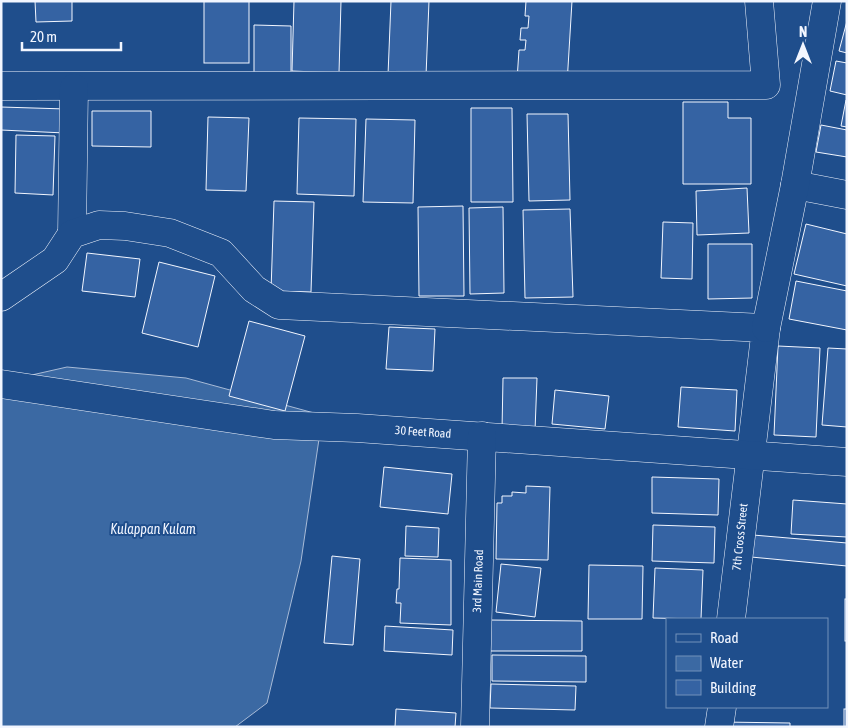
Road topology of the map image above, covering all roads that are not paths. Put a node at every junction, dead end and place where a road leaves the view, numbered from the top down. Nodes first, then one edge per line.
1 (760, 1) edge
2 (827, 1) edge
3 (1, 86) edge
4 (74, 88) junction
5 (795, 185) junction
6 (847, 195) edge
7 (72, 234) junction
8 (1, 297) edge
9 (766, 328) junction
10 (1, 384) edge
11 (482, 436) junction
12 (749, 454) junction
13 (847, 462) edge
14 (731, 618) edge
15 (722, 708) edge
16 (475, 727) edge
17 (719, 727) edge

1 - 4 street
2 - 5 street, 7th Cross Street
3 - 4 street
4 - 7 street
5 - 6 street
5 - 9 street, 7th Cross Street
7 - 8 street
7 - 9 street
9 - 12 street, 7th Cross Street
10 - 11 street, 30 Feet Road
11 - 12 street, 30 Feet Road
11 - 16 street, 3rd Main Road
12 - 13 street, 30 Feet Road
12 - 14 street, 7th Cross Street
15 - 17 street

